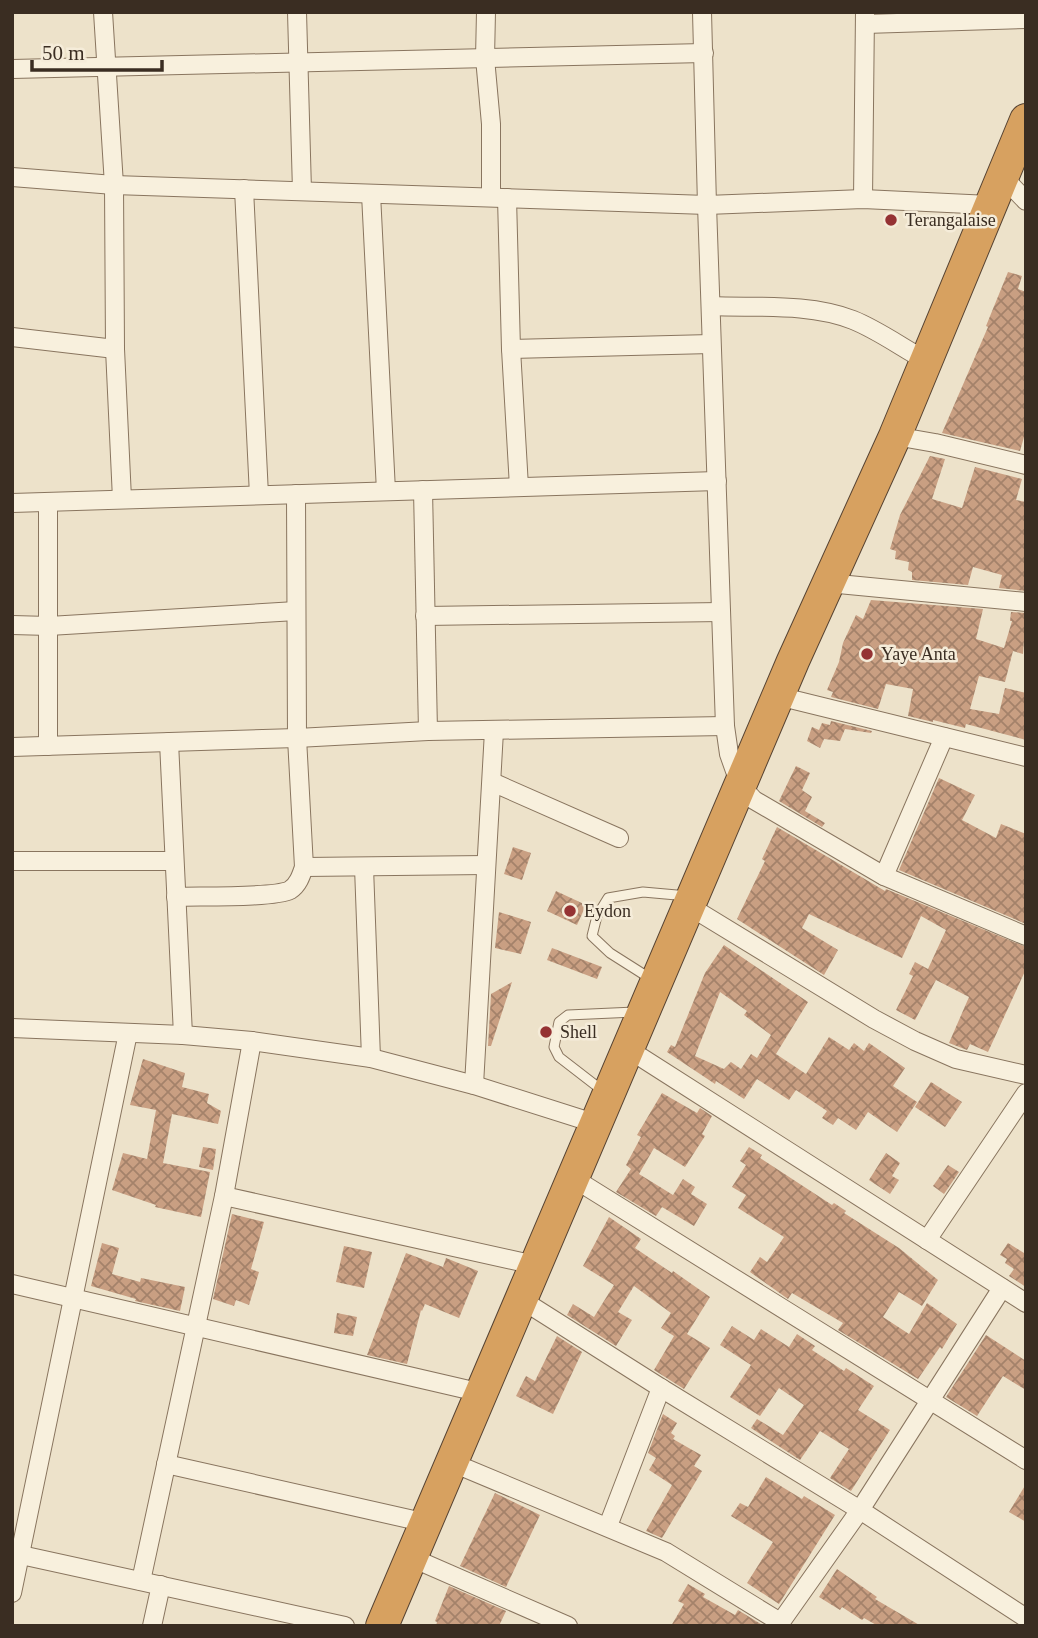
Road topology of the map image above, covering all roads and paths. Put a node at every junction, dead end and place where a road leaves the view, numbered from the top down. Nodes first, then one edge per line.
1 (103, 12) edge
2 (297, 12) edge
3 (486, 12) edge
4 (702, 12) edge
5 (865, 18) edge
6 (1026, 19) edge
7 (704, 53) junction
8 (485, 58) junction
9 (298, 61) junction
10 (105, 67) junction
11 (12, 69) edge
12 (1026, 120) edge
13 (12, 177) edge
14 (114, 185) junction
15 (244, 189) junction
16 (996, 190) junction
17 (302, 191) junction
18 (371, 194) junction
19 (499, 198) junction
20 (863, 199) junction
21 (1026, 201) edge
22 (706, 205) junction
23 (711, 306) junction
24 (12, 337) edge
25 (711, 344) junction
26 (115, 349) junction
27 (511, 349) junction
28 (925, 360) junction
29 (895, 436) junction
30 (1026, 465) edge
31 (717, 481) junction
32 (519, 487) junction
33 (423, 490) junction
34 (386, 491) junction
35 (296, 494) junction
36 (259, 495) junction
37 (122, 499) junction
38 (48, 502) junction
39 (12, 503) edge
40 (828, 583) junction
41 (1026, 602) edge
42 (296, 611) junction
43 (722, 612) junction
44 (425, 616) junction
45 (12, 625) edge
46 (49, 626) junction
47 (778, 696) junction
48 (725, 726) junction
49 (428, 731) junction
50 (494, 731) junction
51 (944, 737) junction
52 (297, 738) junction
53 (169, 742) junction
54 (48, 746) junction
55 (12, 747) edge
56 (1026, 757) edge
57 (492, 782) junction
58 (740, 785) junction
59 (619, 838) dead end
60 (12, 861) edge
61 (174, 861) junction
62 (486, 865) junction
63 (304, 867) junction
64 (364, 867) junction
65 (884, 876) junction
66 (176, 897) junction
67 (691, 901) junction
68 (1026, 936) edge
69 (656, 982) junction
70 (644, 1012) junction
71 (12, 1028) edge
72 (128, 1033) junction
73 (183, 1035) junction
74 (252, 1041) junction
75 (628, 1049) junction
76 (371, 1058) junction
77 (1026, 1075) edge
78 (474, 1084) junction
79 (1026, 1093) edge
80 (603, 1110) junction
81 (573, 1178) junction
82 (224, 1196) junction
83 (927, 1240) junction
84 (535, 1265) junction
85 (12, 1284) edge
86 (1002, 1288) junction
87 (73, 1297) junction
88 (522, 1300) junction
89 (1026, 1303) edge
90 (195, 1325) junction
91 (661, 1388) junction
92 (482, 1393) junction
93 (931, 1399) junction
94 (1026, 1460) edge
95 (453, 1462) junction
96 (166, 1464) junction
97 (860, 1510) junction
98 (427, 1523) junction
99 (608, 1526) junction
100 (16, 1553) edge
101 (410, 1557) junction
102 (141, 1581) junction
103 (161, 1585) junction
104 (12, 1592) edge
105 (1026, 1618) edge
106 (779, 1624) edge
107 (152, 1626) edge
108 (345, 1626) edge
109 (382, 1626) edge
110 (568, 1626) edge

1 - 10 street
2 - 9 street
3 - 8 street
4 - 7 street
5 - 6 street
5 - 20 street
7 - 8 street
7 - 22 street
8 - 9 street
8 - 19 street
9 - 10 street
9 - 17 street
10 - 11 street
10 - 14 street
12 - 16 highway
13 - 14 street
14 - 15 street
14 - 26 street
15 - 17 street
15 - 36 street
16 - 20 street
16 - 21 street
16 - 28 highway
17 - 18 street
18 - 19 street
18 - 34 street
19 - 22 street
19 - 27 street
20 - 22 street
22 - 23 street
23 - 25 street
23 - 28 street
24 - 26 street
25 - 27 street
25 - 31 street
26 - 37 street
27 - 32 street
28 - 29 highway
29 - 30 street
29 - 40 highway
31 - 32 street
31 - 43 street
32 - 33 street
33 - 34 street
33 - 44 street
34 - 35 street
35 - 36 street
35 - 42 street
36 - 37 street
37 - 38 street
38 - 39 street
38 - 46 street
40 - 41 street
40 - 47 highway
42 - 46 street
42 - 52 street
43 - 44 street
43 - 48 street
44 - 49 street
45 - 46 street
46 - 54 street
47 - 51 street
47 - 58 highway
48 - 50 street
48 - 58 street
49 - 50 street
49 - 52 street
50 - 57 street
51 - 56 street
51 - 65 street
52 - 53 street
52 - 63 street
53 - 54 street
53 - 61 street
54 - 55 street
57 - 59 street
57 - 62 street
58 - 65 street
58 - 67 highway
60 - 61 street
61 - 66 street
62 - 64 street
62 - 78 street
63 - 64 street
63 - 66 street
64 - 76 street
65 - 68 street
66 - 73 street
67 - 69 highway
67 - 69 lane
67 - 77 street
69 - 70 highway
70 - 75 highway
70 - 80 lane
71 - 72 street
72 - 73 street
72 - 87 street
73 - 74 street
74 - 76 street
74 - 82 street
75 - 80 highway
75 - 83 street
76 - 78 street
78 - 80 street
79 - 83 street
80 - 81 highway
81 - 84 highway
81 - 93 street
82 - 84 street
82 - 90 street
83 - 86 street
84 - 88 highway
85 - 87 street
86 - 89 street
86 - 93 street
87 - 90 street
87 - 100 street
88 - 91 street
88 - 92 highway
90 - 92 street
90 - 96 street
91 - 97 street
91 - 99 street
92 - 95 highway
93 - 94 street
93 - 97 street
95 - 98 highway
95 - 99 street
96 - 98 street
96 - 102 street
97 - 105 street
97 - 106 street
98 - 101 highway
99 - 106 street
100 - 102 street
100 - 104 street
101 - 109 highway
101 - 110 street
102 - 103 street
103 - 107 street
103 - 108 street

